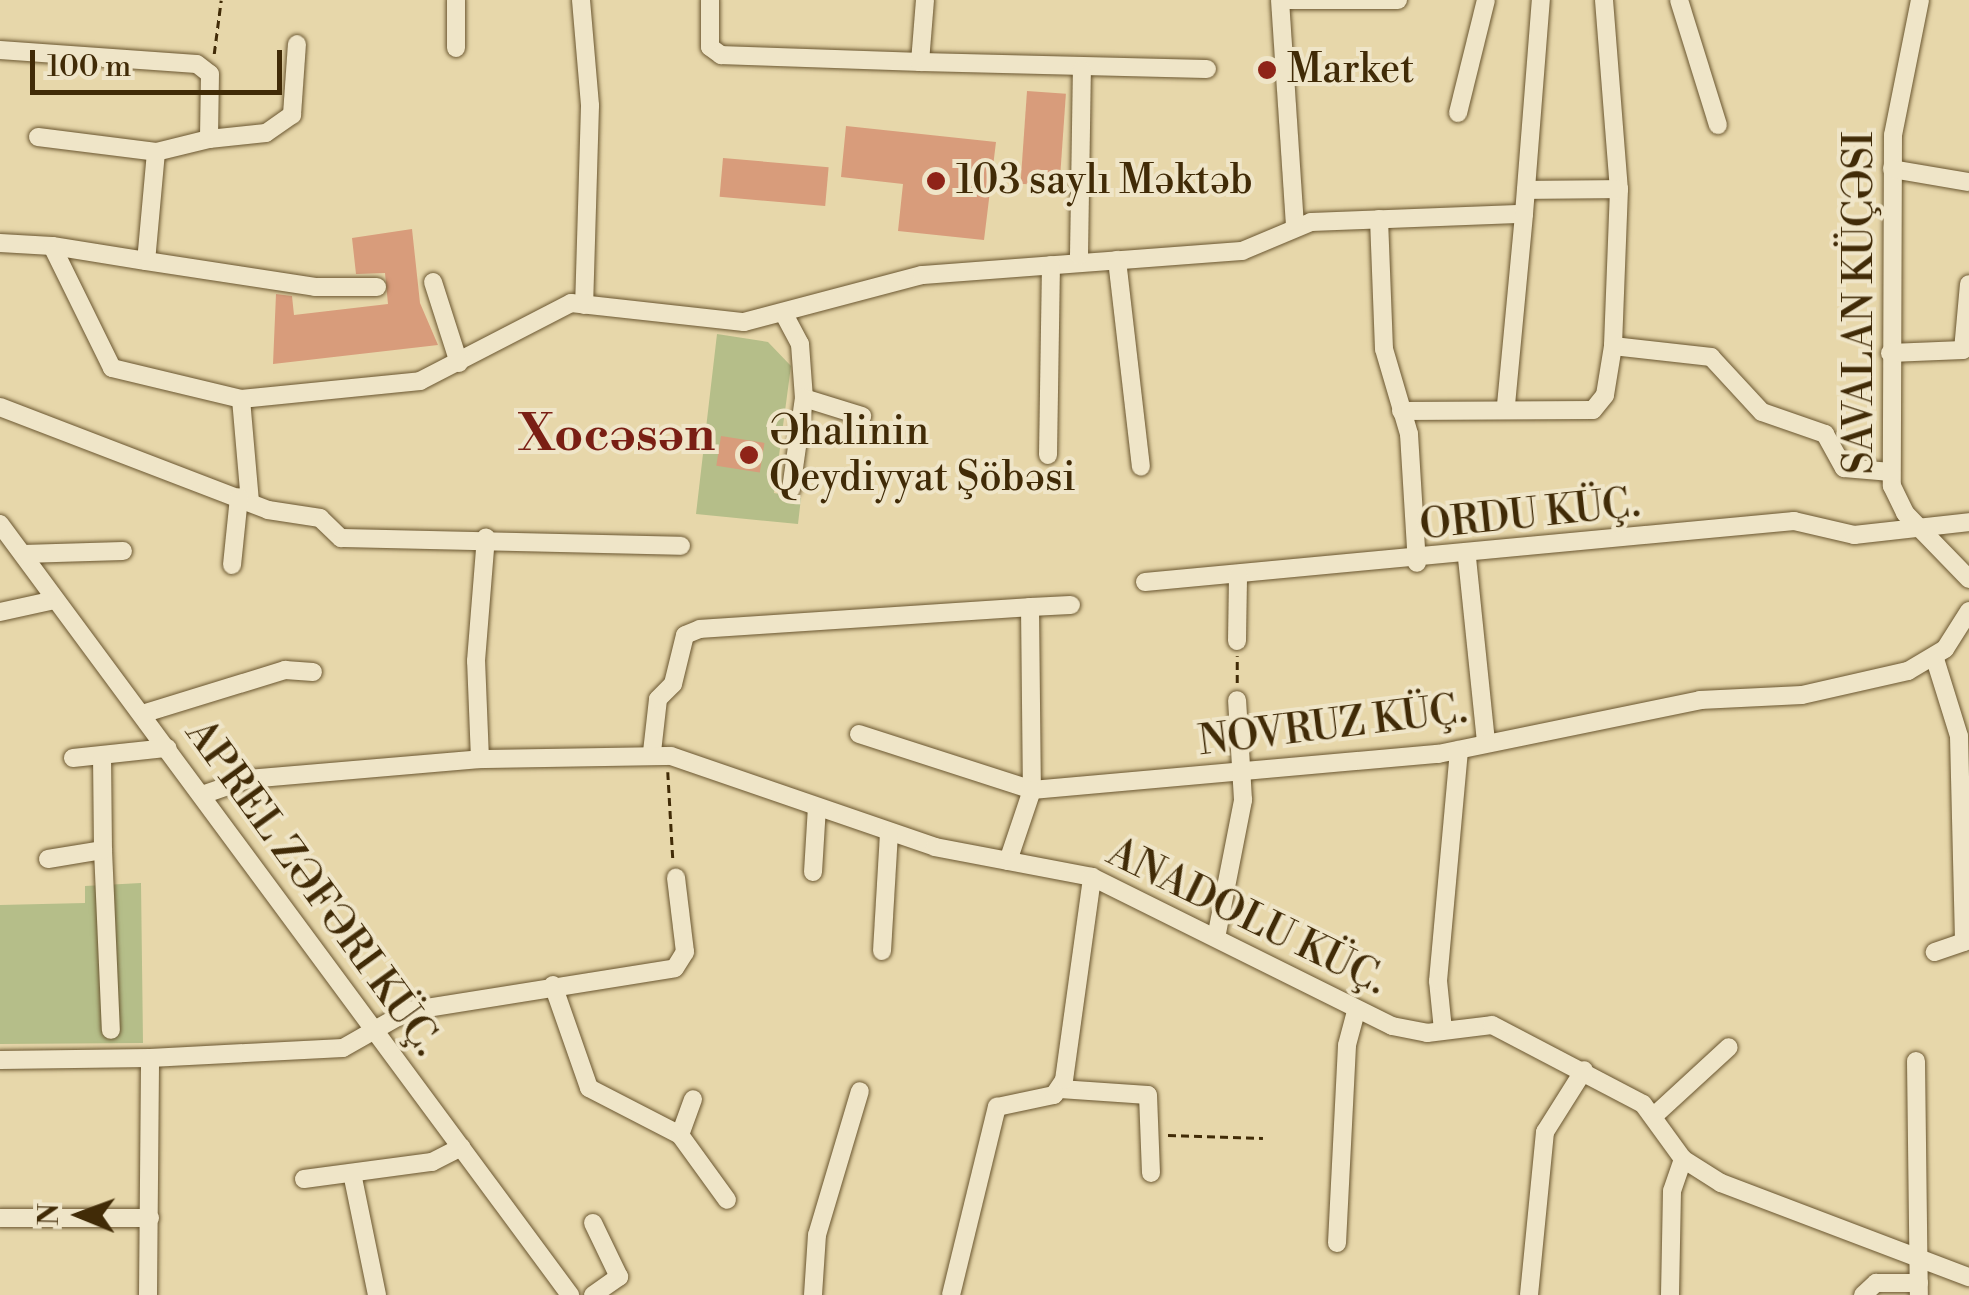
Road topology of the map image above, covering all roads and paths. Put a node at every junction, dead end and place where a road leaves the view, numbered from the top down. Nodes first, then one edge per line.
1 (221, 0) edge
2 (456, 0) edge
3 (582, 0) edge
4 (710, 0) edge
5 (925, 0) edge
6 (1280, 0) edge
7 (1289, 0) edge
8 (1398, 0) edge
9 (1486, 0) edge
10 (1541, 0) edge
11 (1604, 0) edge
12 (1679, 0) edge
13 (1920, 0) edge
14 (298, 44) dead end
15 (456, 48) dead end
16 (0, 50) edge
17 (920, 62) junction
18 (206, 68) junction
19 (1207, 69) dead end
20 (1082, 70) junction
21 (1458, 113) dead end
22 (1718, 125) dead end
23 (38, 137) dead end
24 (208, 139) junction
25 (156, 152) junction
26 (1892, 169) junction
27 (1969, 182) edge
28 (1619, 189) junction
29 (1526, 190) junction
30 (1524, 214) junction
31 (1379, 219) junction
32 (1295, 226) junction
33 (0, 242) edge
34 (52, 246) junction
35 (1078, 254) dead end
36 (1117, 260) junction
37 (146, 261) junction
38 (1051, 265) junction
39 (433, 282) dead end
40 (1969, 283) edge
41 (378, 286) dead end
42 (584, 304) junction
43 (784, 314) junction
44 (1613, 346) junction
45 (1890, 353) junction
46 (459, 363) junction
47 (804, 398) junction
48 (242, 399) junction
49 (1506, 405) junction
50 (0, 407) edge
51 (1401, 411) junction
52 (862, 416) dead end
53 (1048, 455) dead end
54 (1141, 468) dead end
55 (1891, 472) junction
56 (791, 490) dead end
57 (244, 499) junction
58 (1969, 522) edge
59 (0, 524) edge
60 (1920, 528) junction
61 (486, 536) junction
62 (680, 546) dead end
63 (123, 552) dead end
64 (23, 554) junction
65 (1466, 558) junction
66 (1417, 563) junction
67 (232, 565) dead end
68 (1238, 576) junction
69 (1969, 579) edge
70 (1145, 582) dead end
71 (55, 600) junction
72 (1071, 605) dead end
73 (1030, 608) junction
74 (1969, 610) edge
75 (0, 612) edge
76 (1237, 641) joint
77 (1935, 659) junction
78 (312, 672) dead end
79 (1953, 696) junction
80 (1236, 700) joint
81 (142, 714) junction
82 (1969, 718) edge
83 (859, 734) dead end
84 (1486, 744) junction
85 (167, 748) junction
86 (1459, 750) junction
87 (661, 754) junction
88 (73, 758) dead end
89 (102, 758) junction
90 (480, 759) junction
91 (1242, 767) junction
92 (1032, 790) junction
93 (202, 795) junction
94 (816, 807) junction
95 (890, 832) junction
96 (103, 850) junction
97 (48, 859) dead end
98 (1008, 860) junction
99 (812, 872) dead end
100 (676, 878) joint
101 (1092, 878) junction
102 (1216, 938) junction
103 (882, 950) dead end
104 (1936, 952) dead end
105 (553, 985) junction
106 (1356, 1011) junction
107 (111, 1030) dead end
108 (1442, 1030) junction
109 (374, 1032) junction
110 (1729, 1047) dead end
111 (150, 1058) junction
112 (0, 1060) edge
113 (1916, 1061) dead end
114 (1584, 1070) junction
115 (1060, 1089) junction
116 (860, 1091) dead end
117 (693, 1099) dead end
118 (1655, 1115) junction
119 (1151, 1134) junction
120 (680, 1135) junction
121 (1263, 1138) dead end
122 (461, 1146) junction
123 (1683, 1159) junction
124 (1151, 1172) dead end
125 (354, 1178) junction
126 (304, 1179) dead end
127 (727, 1200) dead end
128 (0, 1218) edge
129 (150, 1218) junction
130 (594, 1223) dead end
131 (1338, 1244) dead end
132 (1923, 1260) junction
133 (1969, 1277) edge
134 (1919, 1289) edge
135 (148, 1295) edge
136 (378, 1295) edge
137 (570, 1295) edge
138 (594, 1295) edge
139 (812, 1295) edge
140 (951, 1295) edge
141 (1529, 1295) edge
142 (1670, 1295) edge
143 (1863, 1295) edge

1 - 18 path
2 - 15 street
3 - 42 street
4 - 17 street
5 - 17 street
6 - 32 street
7 - 8 street
9 - 21 street
10 - 29 street
11 - 28 street
12 - 22 street
13 - 26 street, SAVALAN KÜÇƏSI
14 - 24 street
16 - 18 street
17 - 20 street
18 - 24 street
19 - 20 street
20 - 35 street
23 - 25 street
24 - 25 street
25 - 37 street
26 - 27 street
26 - 45 street, SAVALAN KÜÇƏSI
28 - 29 street
28 - 44 street
29 - 30 street
30 - 31 street
30 - 49 street
31 - 32 street
31 - 51 street
32 - 36 street
33 - 34 street
34 - 37 street
34 - 48 street
36 - 38 street
36 - 54 street
37 - 41 street
38 - 43 street
38 - 53 street
39 - 46 street
40 - 45 street
42 - 43 street
42 - 46 street
43 - 47 street
44 - 49 street
44 - 55 street
45 - 55 street, SAVALAN KÜÇƏSI
46 - 48 street
47 - 52 street
47 - 56 street
48 - 57 street
49 - 51 street
50 - 57 street
51 - 66 street
55 - 60 street, SAVALAN KÜÇƏSI
57 - 61 street
57 - 67 street
58 - 60 street, ORDU KÜÇ.
59 - 64 street, APREL ZƏFƏRI KÜÇ.
60 - 65 street, ORDU KÜÇ.
60 - 69 street, SAVALAN KÜÇƏSI
61 - 62 street
61 - 90 street
63 - 64 street
64 - 71 street, APREL ZƏFƏRI KÜÇ.
65 - 66 street, ORDU KÜÇ.
65 - 84 street
66 - 68 street, ORDU KÜÇ.
68 - 70 street, ORDU KÜÇ.
68 - 76 street
71 - 75 street
71 - 81 street, APREL ZƏFƏRI KÜÇ.
72 - 73 street
73 - 87 street
73 - 92 street
74 - 77 street
76 - 80 path
77 - 79 street
77 - 84 street, NOVRUZ KÜÇ.
78 - 81 street
79 - 82 street
79 - 104 street
80 - 91 street
81 - 85 street, APREL ZƏFƏRI KÜÇ.
83 - 92 street, NOVRUZ KÜÇ.
84 - 86 street, NOVRUZ KÜÇ.
85 - 89 street
85 - 93 street, APREL ZƏFƏRI KÜÇ.
86 - 91 street, NOVRUZ KÜÇ.
86 - 108 street
87 - 90 street, ANADOLU KÜÇ.
87 - 94 street, ANADOLU KÜÇ.
87 - 100 path
88 - 89 street
89 - 96 street
90 - 93 street, ANADOLU KÜÇ.
91 - 92 street, NOVRUZ KÜÇ.
91 - 102 street
92 - 98 street
93 - 109 street, APREL ZƏFƏRI KÜÇ.
94 - 95 street, ANADOLU KÜÇ.
94 - 99 street
95 - 98 street, ANADOLU KÜÇ.
95 - 103 street
96 - 97 street
96 - 107 street
98 - 101 street, ANADOLU KÜÇ.
100 - 105 street
101 - 102 street, ANADOLU KÜÇ.
101 - 115 street
102 - 106 street, ANADOLU KÜÇ.
105 - 109 street
105 - 120 street
106 - 108 street, ANADOLU KÜÇ.
106 - 131 street
108 - 114 street, ANADOLU KÜÇ.
109 - 111 street
109 - 122 street, APREL ZƏFƏRI KÜÇ.
110 - 118 street
111 - 112 street
111 - 129 street
113 - 132 street
114 - 118 street, ANADOLU KÜÇ.
114 - 141 street
115 - 119 street
115 - 140 street
116 - 139 street
117 - 120 street
118 - 123 street, ANADOLU KÜÇ.
119 - 121 path
119 - 124 street
120 - 127 street
122 - 125 street
122 - 137 street, APREL ZƏFƏRI KÜÇ.
123 - 132 street, ANADOLU KÜÇ.
123 - 142 street
125 - 126 street
125 - 136 street
128 - 129 street
129 - 135 street
130 - 138 street
132 - 133 street, ANADOLU KÜÇ.
132 - 134 street
134 - 143 street

